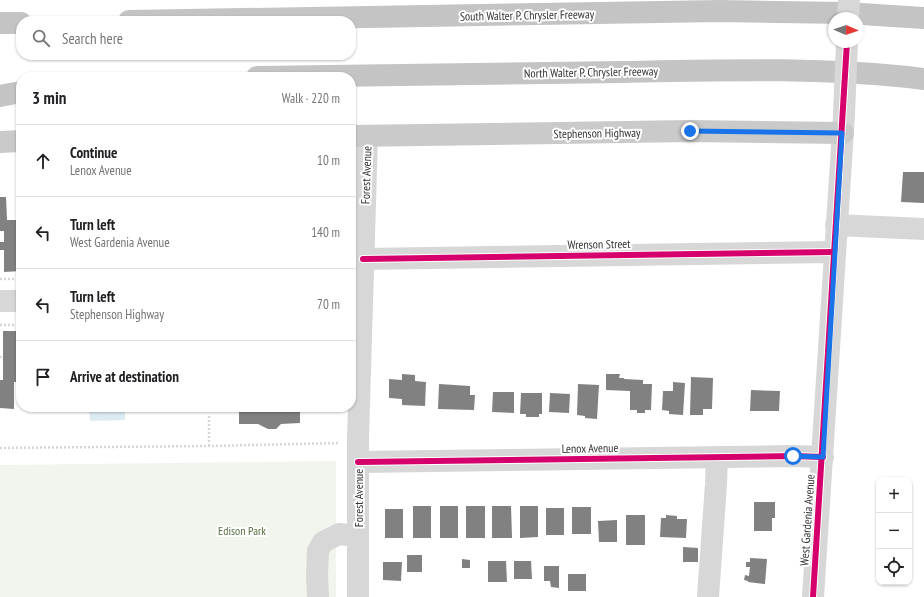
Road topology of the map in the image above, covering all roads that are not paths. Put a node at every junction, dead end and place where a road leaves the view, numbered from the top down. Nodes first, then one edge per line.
1 (849, 0) edge
2 (848, 12) edge
3 (356, 18) edge
4 (924, 18) edge
5 (0, 23) edge
6 (16, 23) edge
7 (847, 48) edge
8 (356, 76) edge
9 (924, 79) edge
10 (0, 80) edge
11 (16, 80) edge
12 (16, 93) edge
13 (0, 96) edge
14 (843, 124) junction
15 (359, 136) edge
16 (0, 142) edge
17 (16, 142) edge
18 (836, 225) junction
19 (924, 229) edge
20 (834, 252) junction
21 (363, 259) junction
22 (356, 299) edge
23 (0, 301) edge
24 (16, 301) edge
25 (716, 457) junction
26 (823, 457) junction
27 (358, 462) junction
28 (358, 536) junction
29 (318, 597) edge
30 (358, 597) edge
31 (708, 597) edge
32 (813, 597) edge

1 - 2 street, bridge
3 - 4 highway, South Walter P. Chrysler Freeway
5 - 6 highway
7 - 14 street, West Gardenia Avenue, bridge
8 - 9 highway, North Walter P. Chrysler Freeway
10 - 11 highway
12 - 13 highway
14 - 15 main road, Stephenson Highway
14 - 18 street, West Gardenia Avenue
15 - 21 street, Forest Avenue
16 - 17 main road
18 - 19 street
18 - 20 street, West Gardenia Avenue
20 - 21 street, Wrenson Street
20 - 26 street, West Gardenia Avenue
21 - 22 street, Forest Avenue
22 - 27 street, Forest Avenue
23 - 24 street
25 - 26 street, Lenox Avenue
25 - 27 street, Lenox Avenue
25 - 31 street
26 - 32 street, West Gardenia Avenue
27 - 28 street, Forest Avenue
28 - 29 street
28 - 30 street, Forest Avenue

